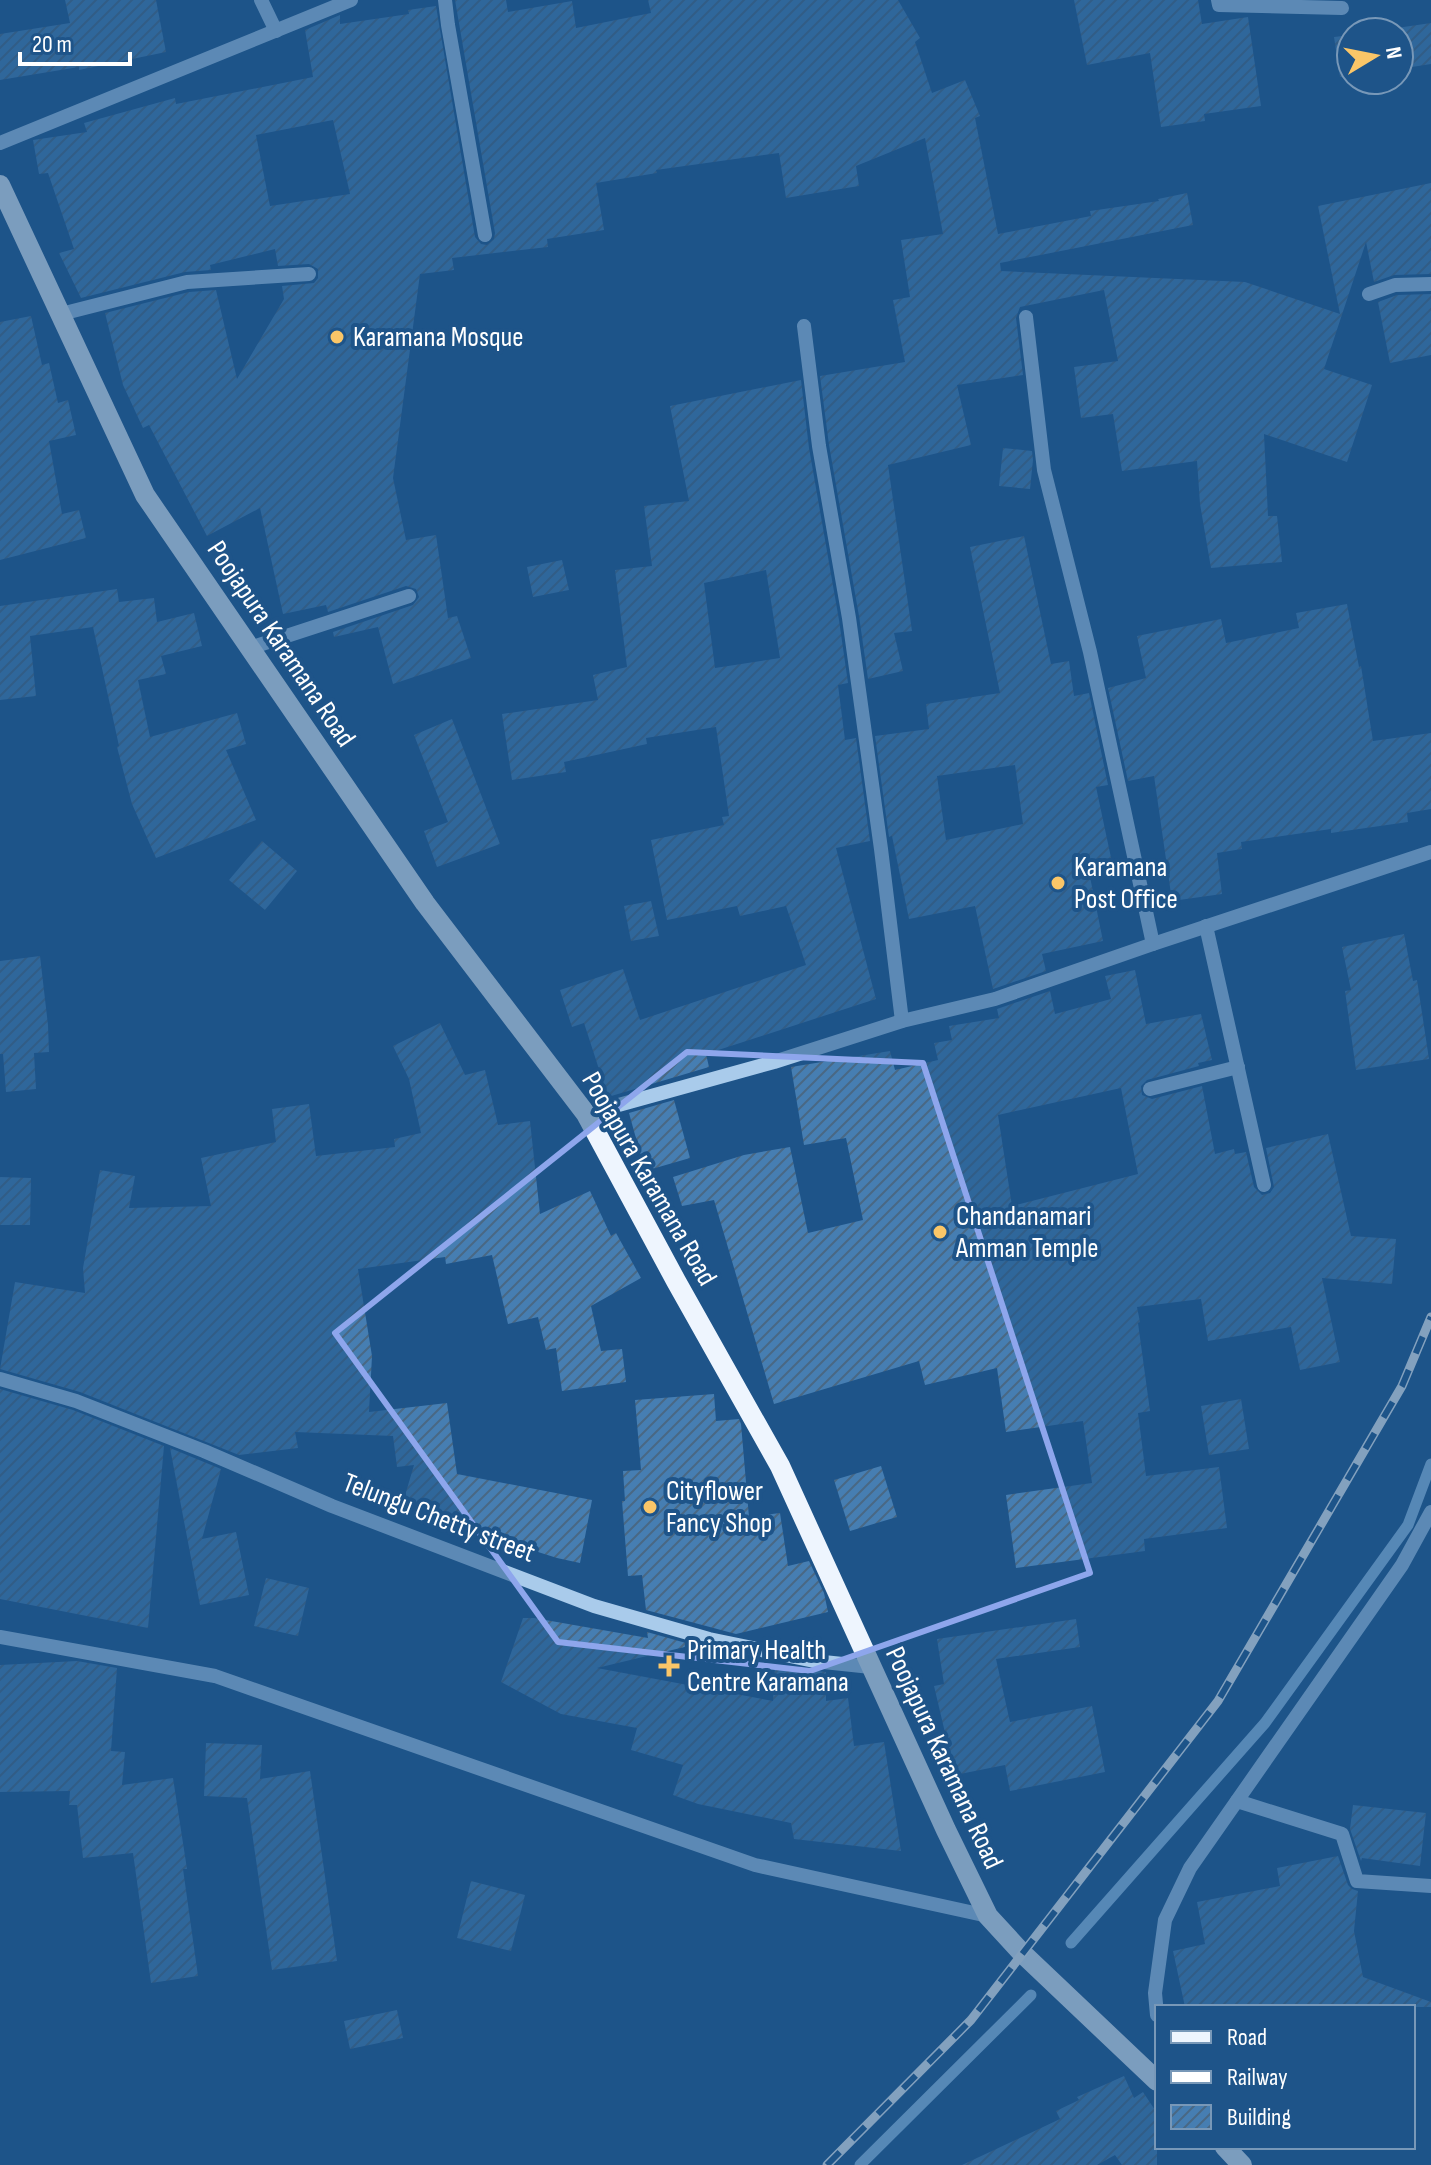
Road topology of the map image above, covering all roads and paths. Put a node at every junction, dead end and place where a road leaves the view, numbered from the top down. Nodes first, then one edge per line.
1 (261, 0) edge
2 (351, 0) edge
3 (445, 0) edge
4 (1218, 0) edge
5 (1342, 8) dead end
6 (276, 31) junction
7 (0, 143) edge
8 (0, 185) edge
9 (485, 235) dead end
10 (309, 274) dead end
11 (1431, 284) edge
12 (1369, 294) dead end
13 (61, 314) junction
14 (1026, 317) dead end
15 (804, 326) dead end
16 (409, 596) dead end
17 (250, 648) junction
18 (1431, 852) edge
19 (1206, 926) junction
20 (1153, 944) junction
21 (902, 1021) junction
22 (1238, 1067) junction
23 (1150, 1089) dead end
24 (586, 1114) junction
25 (1264, 1185) dead end
26 (0, 1379) edge
27 (1431, 1512) edge
28 (0, 1637) edge
29 (871, 1667) junction
30 (1237, 1801) junction
31 (1431, 1886) edge
32 (988, 1916) junction
33 (1156, 2005) edge
34 (1155, 2079) edge
35 (1227, 2149) edge
36 (1242, 2165) edge

1 - 6 street
2 - 6 street
3 - 9 street
4 - 5 street
6 - 7 street
8 - 13 main road, Poojapura Karamana Road
10 - 13 street
11 - 12 street
13 - 17 main road, Poojapura Karamana Road
14 - 20 street
15 - 21 street
16 - 17 street
17 - 24 main road, Poojapura Karamana Road
18 - 19 street
19 - 20 street
19 - 22 street
20 - 21 street
21 - 24 street
22 - 23 street
22 - 25 street
24 - 29 main road, Poojapura Karamana Road
26 - 29 street, Telungu Chetty street
27 - 30 street
28 - 32 street
29 - 32 main road, Poojapura Karamana Road
30 - 31 street
30 - 33 street
32 - 34 main road, Poojapura Karamana Road
35 - 36 main road

